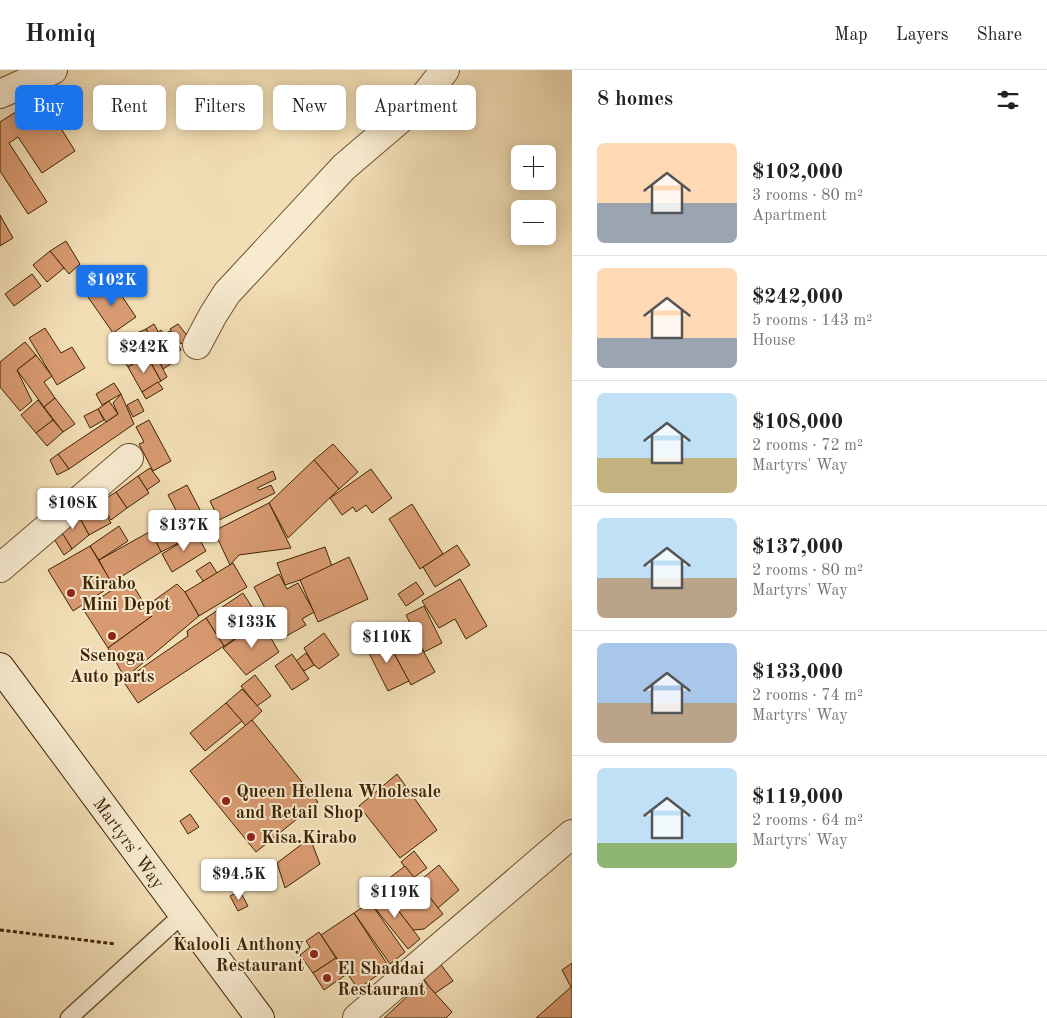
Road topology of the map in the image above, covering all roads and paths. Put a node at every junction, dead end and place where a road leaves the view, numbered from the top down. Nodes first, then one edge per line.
1 (53, 70) edge
2 (445, 70) edge
3 (0, 94) edge
4 (197, 345) dead end
5 (129, 458) dead end
6 (0, 568) edge
7 (0, 667) edge
8 (572, 834) edge
9 (182, 915) junction
10 (0, 930) edge
11 (147, 947) junction
12 (69, 1018) edge
13 (260, 1018) edge
14 (357, 1018) edge

1 - 3 street
2 - 4 street
5 - 6 street
7 - 9 street, Martyrs' Way
8 - 14 street
9 - 11 lane
9 - 13 street, Martyrs' Way
10 - 11 path
11 - 12 lane

